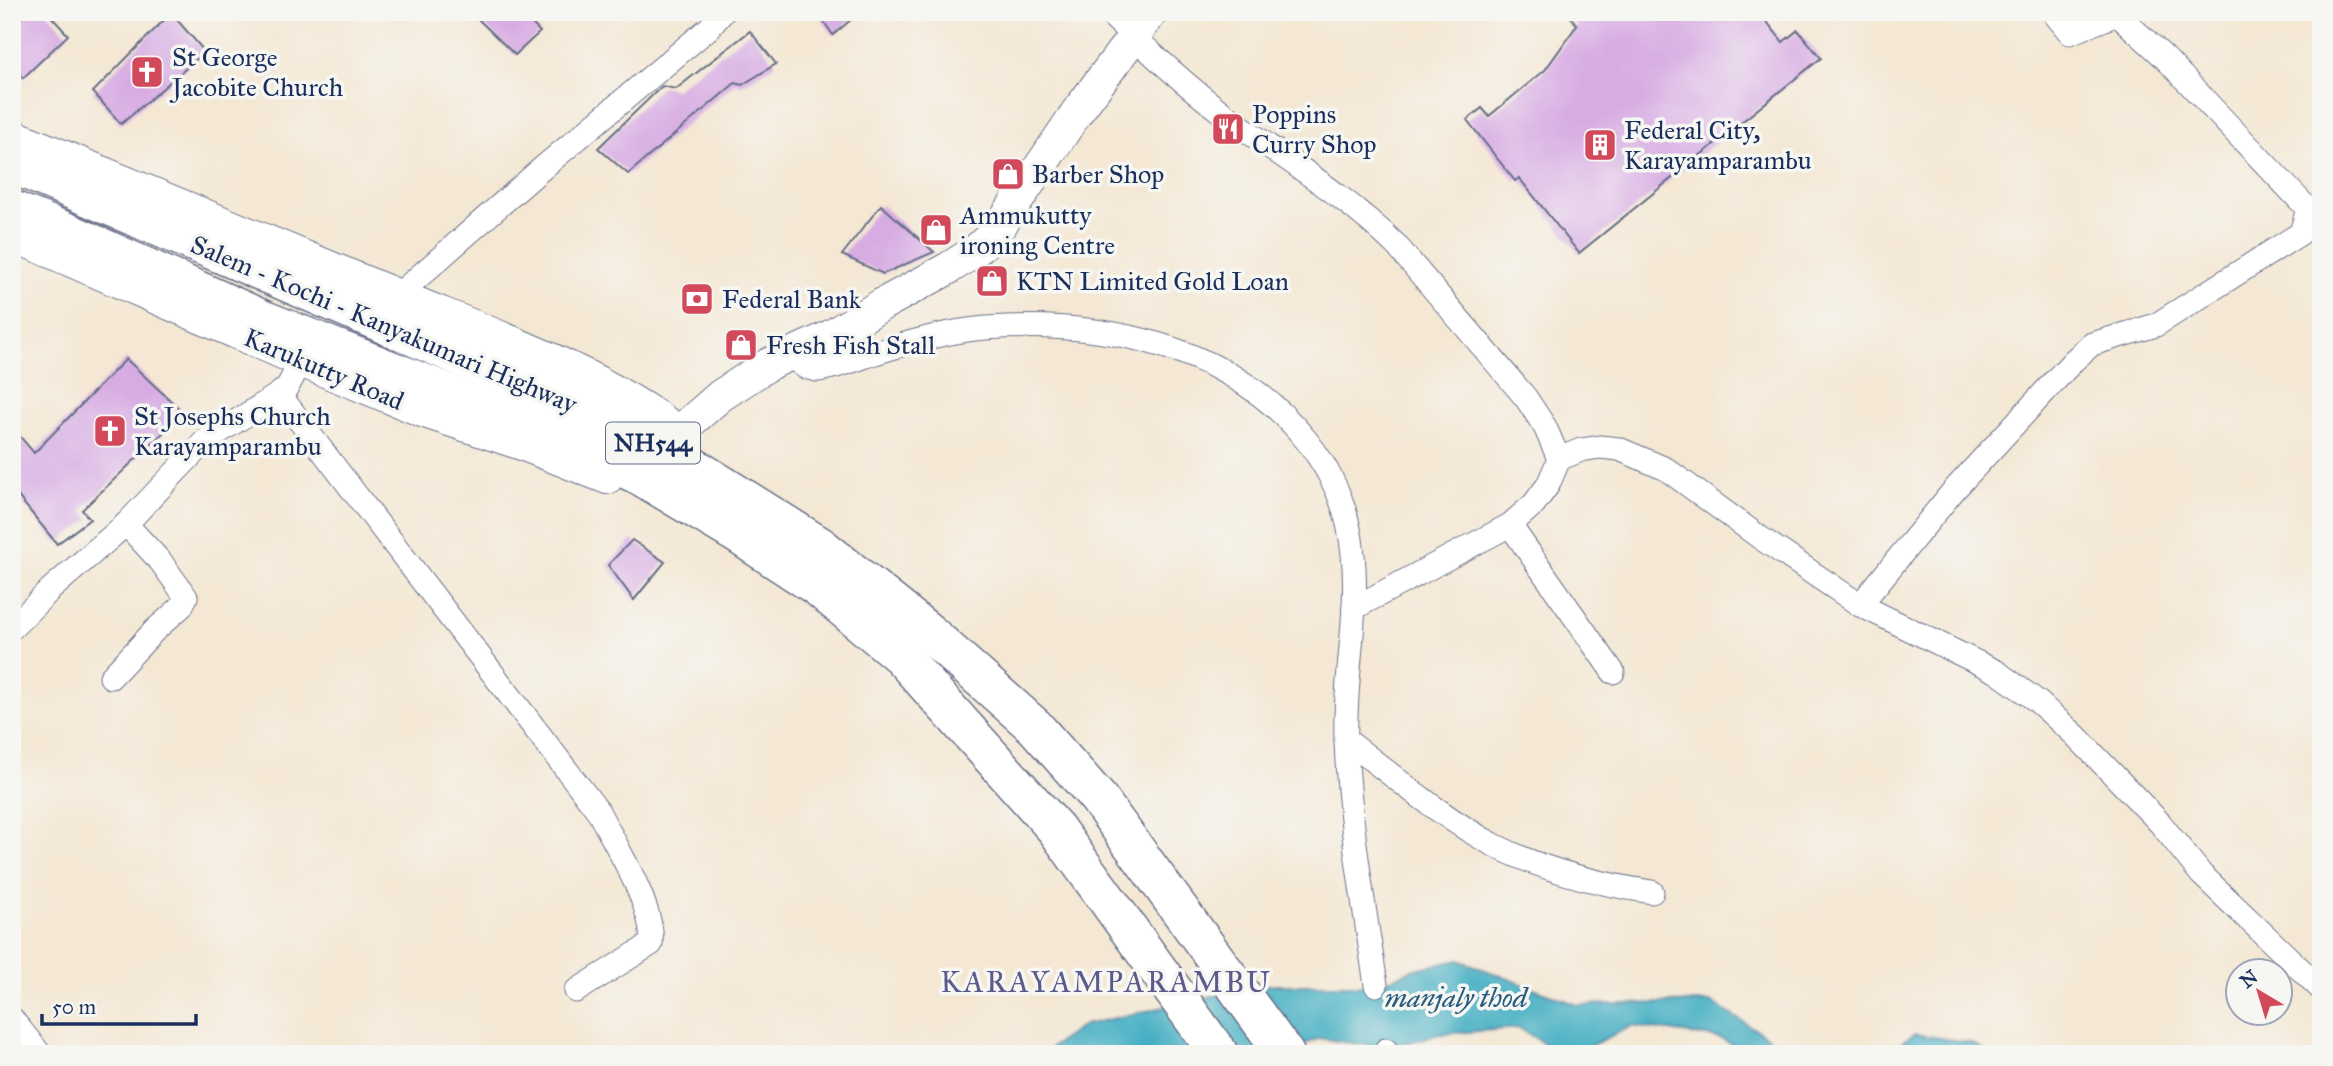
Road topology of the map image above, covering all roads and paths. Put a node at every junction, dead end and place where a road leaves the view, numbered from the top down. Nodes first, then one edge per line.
1 (723, 12) edge
2 (1108, 12) edge
3 (2053, 12) edge
4 (1142, 24) edge
5 (12, 135) edge
6 (12, 164) edge
7 (12, 210) edge
8 (12, 235) edge
9 (398, 295) junction
10 (788, 354) junction
11 (301, 361) junction
12 (279, 394) junction
13 (661, 453) junction
14 (1559, 460) junction
15 (126, 524) junction
16 (1510, 525) junction
17 (1860, 605) junction
18 (1354, 608) junction
19 (12, 628) edge
20 (1613, 672) dead end
21 (111, 677) dead end
22 (1346, 740) junction
23 (1652, 892) dead end
24 (1376, 985) dead end
25 (2321, 989) edge
26 (576, 991) dead end
27 (12, 1019) edge
28 (40, 1054) edge
29 (1219, 1054) edge
30 (1285, 1054) edge

1 - 9 street
2 - 4 street
3 - 17 street
4 - 10 street
4 - 14 street
5 - 9 street
6 - 13 highway, Salem - Kochi - Kanyakumari Highway / NH544
7 - 13 highway, Salem - Kochi - Kanyakumari Highway / NH544
8 - 11 street, Karukutty Road
9 - 13 street
10 - 13 street
10 - 18 street
11 - 12 street
11 - 13 street, Karukutty Road
12 - 15 street
12 - 26 street
13 - 29 highway, Salem - Kochi - Kanyakumari Highway / NH544
13 - 30 highway, Salem - Kochi - Kanyakumari Highway / NH544
14 - 16 street
14 - 17 street
15 - 19 street
15 - 21 street
16 - 18 street
16 - 20 street
17 - 25 street
18 - 22 street
22 - 23 street
22 - 24 street
27 - 28 street

